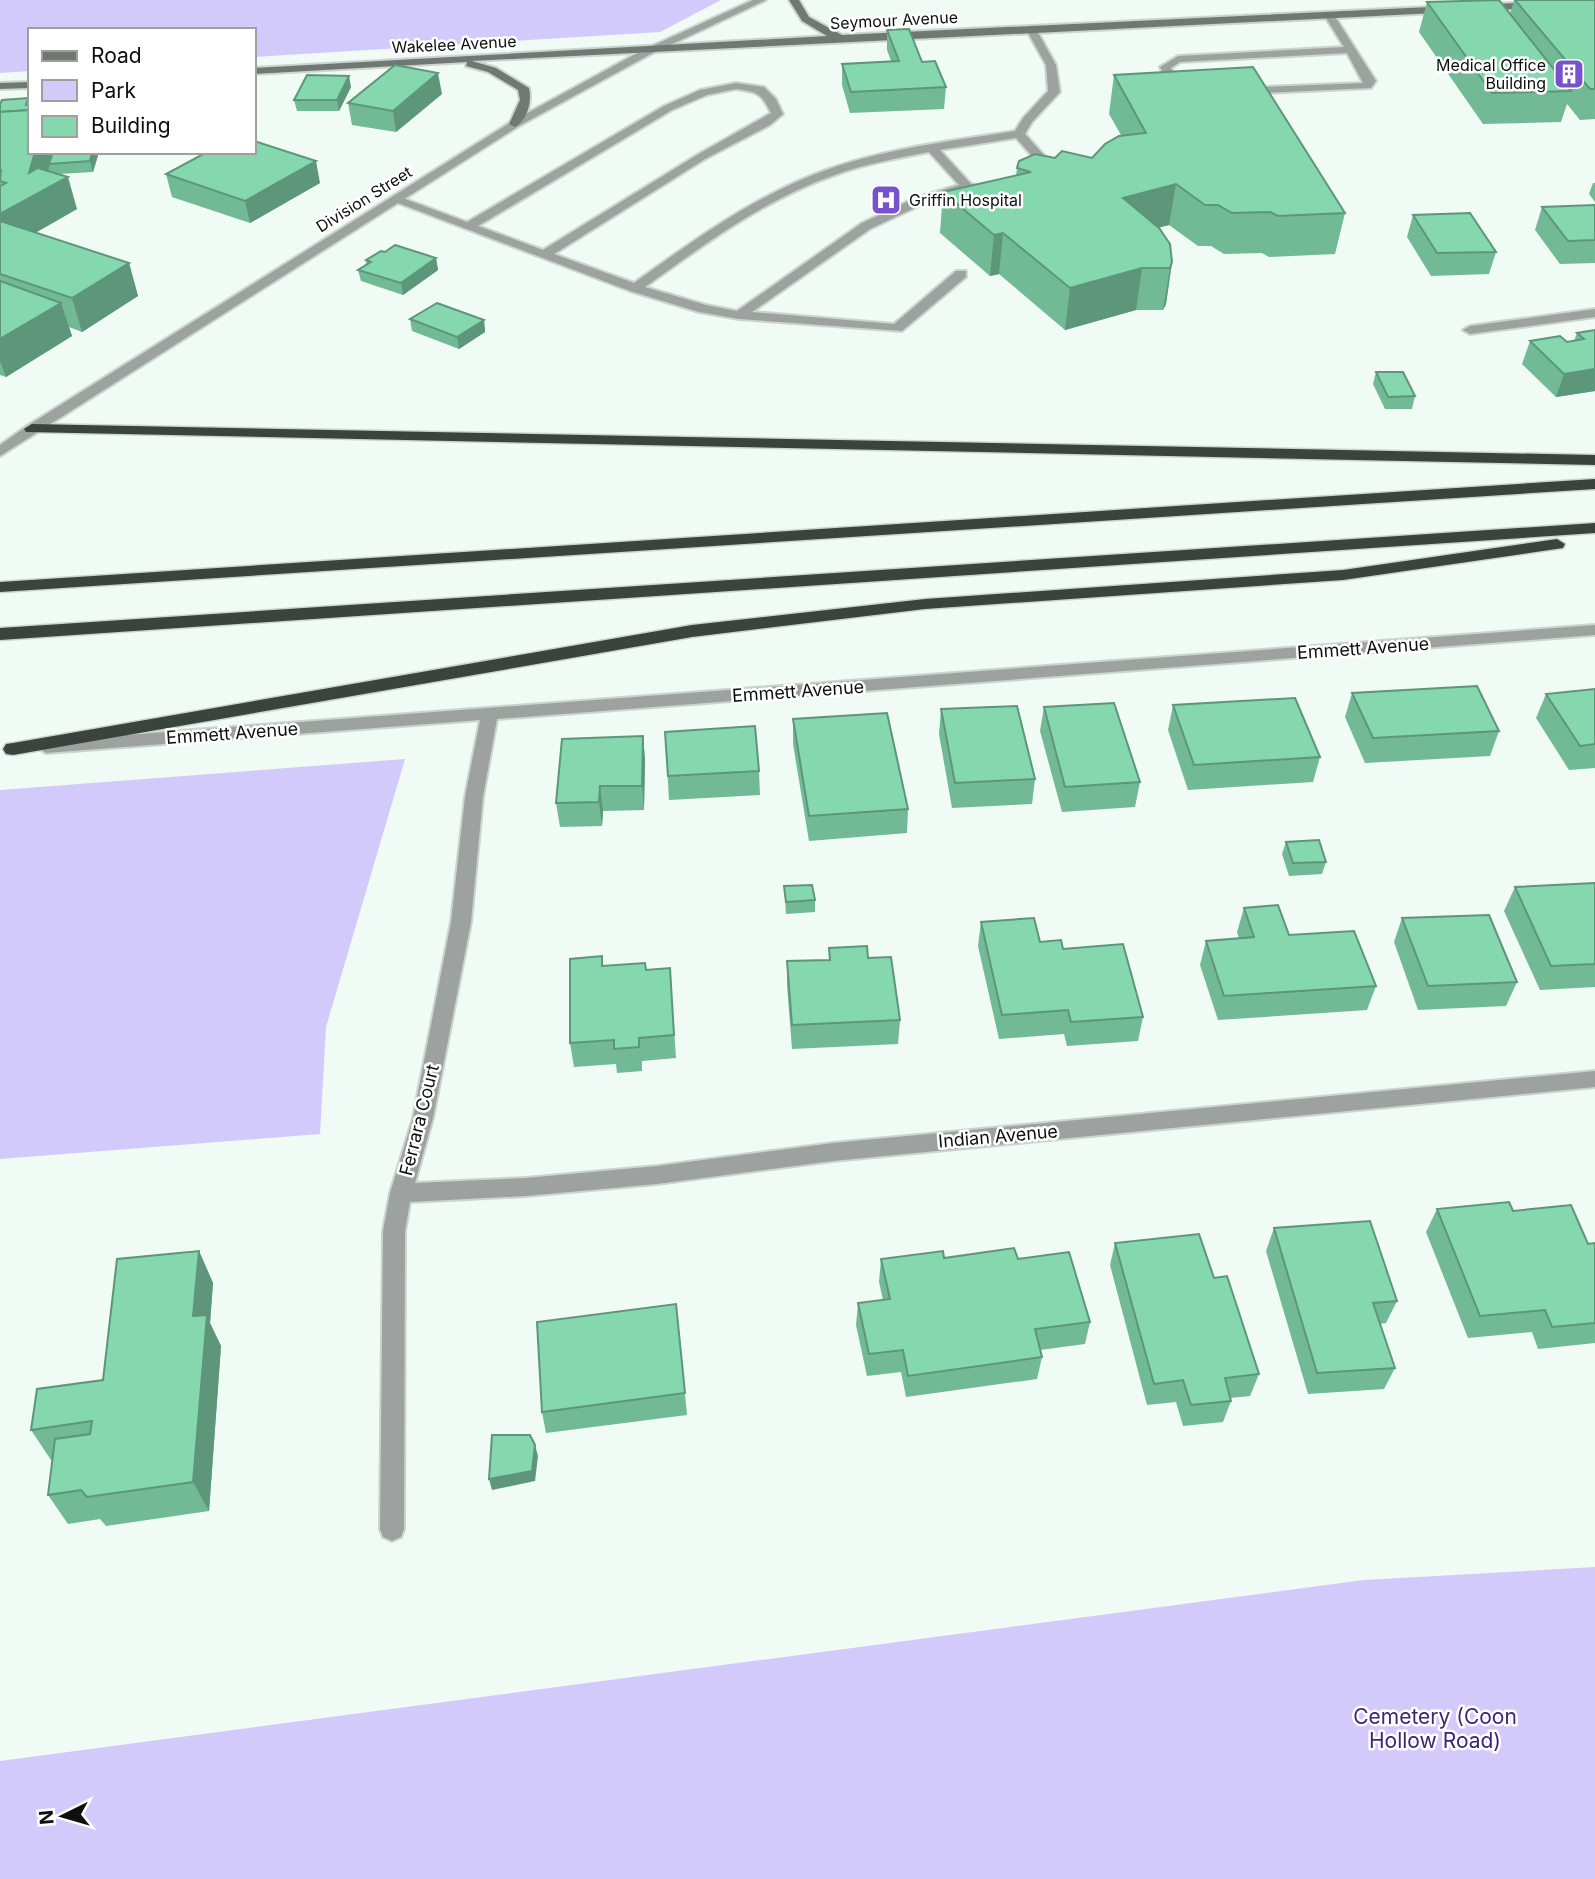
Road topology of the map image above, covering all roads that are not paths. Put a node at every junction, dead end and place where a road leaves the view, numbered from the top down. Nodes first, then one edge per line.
1 (747, 0) edge
2 (761, 0) edge
3 (794, 0) edge
4 (1466, 4) edge
5 (1542, 5) edge
6 (1329, 15) junction
7 (1031, 29) junction
8 (841, 38) junction
9 (657, 47) junction
10 (1350, 50) junction
11 (430, 61) junction
12 (256, 71) edge
13 (28, 85) edge
14 (0, 86) edge
15 (1223, 92) edge
16 (1197, 93) edge
17 (515, 124) junction
18 (1018, 134) junction
19 (933, 149) junction
20 (1035, 186) edge
21 (967, 187) junction
22 (995, 192) edge
23 (396, 200) junction
24 (468, 227) junction
25 (544, 255) junction
26 (961, 274) dead end
27 (635, 288) junction
28 (1595, 313) edge
29 (738, 315) junction
30 (1469, 330) dead end
31 (32, 429) junction
32 (0, 432) edge
33 (0, 453) edge
34 (1595, 460) edge
35 (1595, 484) edge
36 (1595, 528) edge
37 (1595, 538) edge
38 (0, 587) edge
39 (1595, 630) edge
40 (0, 634) edge
41 (489, 715) junction
42 (7, 749) edge
43 (1595, 1079) edge
44 (401, 1193) junction
45 (392, 1529) dead end

1 - 2 street
2 - 9 street, Division Street
3 - 8 main road
4 - 5 main road, Seymour Avenue
4 - 6 main road, Seymour Avenue
6 - 7 main road, Seymour Avenue
6 - 10 street
7 - 8 main road, Seymour Avenue
7 - 18 street
8 - 9 main road, Seymour Avenue
9 - 11 main road, Wakelee Avenue
9 - 17 street, Division Street
10 - 15 street
10 - 16 street
11 - 12 main road, Wakelee Avenue
11 - 17 main road
13 - 14 main road
17 - 23 street, Division Street
18 - 19 street
18 - 20 street
19 - 21 street
19 - 27 street
21 - 22 street
21 - 29 street
23 - 24 street
23 - 31 street, Division Street
24 - 25 street
24 - 25 street
25 - 27 street
26 - 29 street
27 - 29 street
28 - 30 street
31 - 32 street
31 - 33 street, Division Street
31 - 34 highway
35 - 38 highway
36 - 40 highway
37 - 42 highway
39 - 41 street, Emmett Avenue
41 - 42 street, Emmett Avenue
41 - 44 street, Ferrara Court
43 - 44 street, Indian Avenue
44 - 45 street, Ferrara Court

